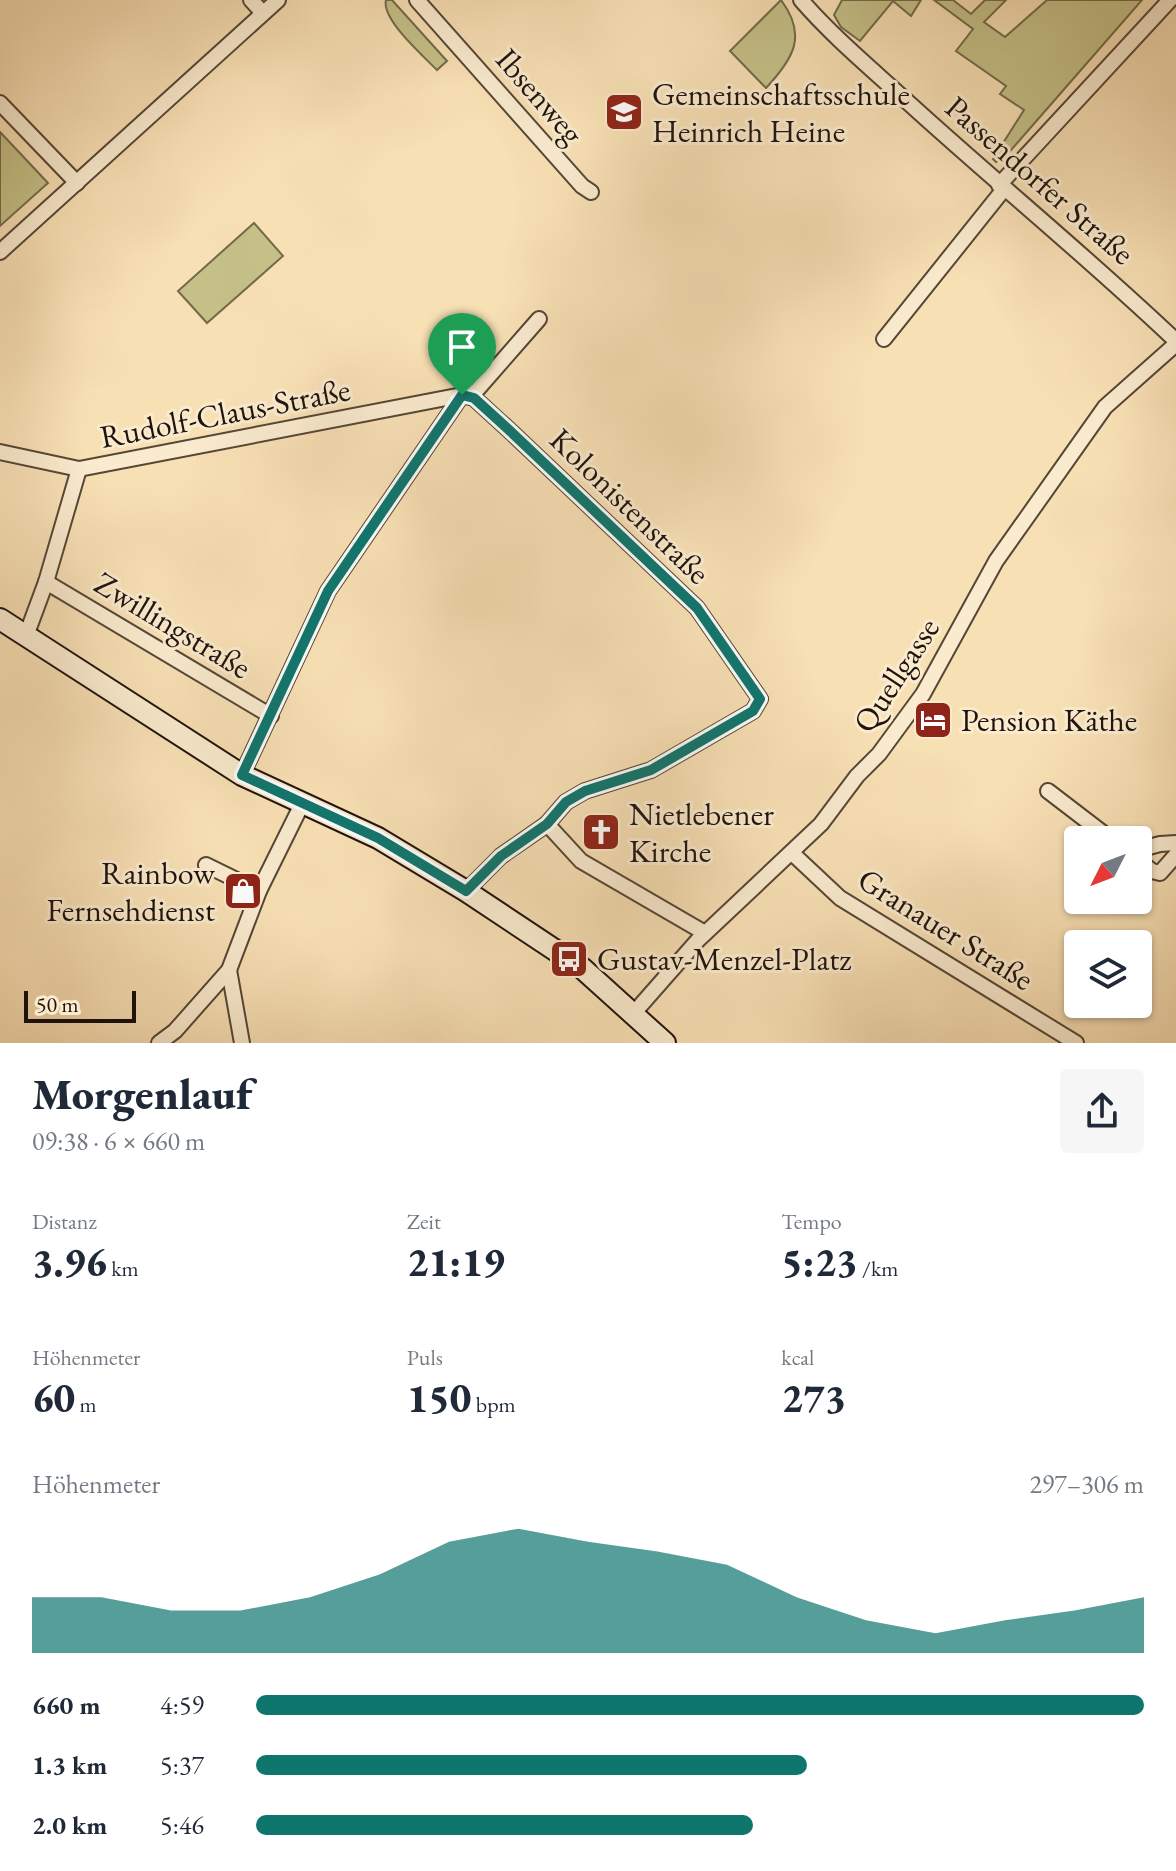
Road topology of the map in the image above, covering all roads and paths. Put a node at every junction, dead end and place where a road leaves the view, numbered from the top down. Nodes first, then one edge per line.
1 (251, 0) edge
2 (278, 0) edge
3 (417, 0) edge
4 (801, 0) edge
5 (824, 0) edge
6 (1170, 0) edge
7 (811, 12) junction
8 (263, 13) junction
9 (0, 103) edge
10 (77, 183) junction
11 (1002, 187) junction
12 (591, 192) dead end
13 (0, 252) edge
14 (539, 319) dead end
15 (884, 339) dead end
16 (1176, 342) edge
17 (462, 395) junction
18 (0, 452) edge
19 (79, 469) junction
20 (46, 582) junction
21 (0, 619) edge
22 (26, 636) junction
23 (271, 716) junction
24 (242, 775) junction
25 (1048, 791) dead end
26 (302, 804) junction
27 (547, 824) junction
28 (1094, 826) edge
29 (1176, 843) edge
30 (1152, 846) edge
31 (792, 853) junction
32 (1176, 855) edge
33 (206, 865) dead end
34 (1152, 871) edge
35 (259, 891) junction
36 (466, 891) junction
37 (702, 937) junction
38 (229, 970) junction
39 (633, 1014) junction
40 (159, 1043) edge
41 (242, 1043) edge
42 (665, 1043) edge
43 (1076, 1043) edge

1 - 8 street
2 - 8 street
3 - 12 street, Ibsenweg
4 - 7 street, Passendorfer Straße
5 - 7 street
6 - 11 street
7 - 11 street, Passendorfer Straße
8 - 10 street
9 - 10 street
10 - 13 street
11 - 15 street
11 - 16 street, Passendorfer Straße
14 - 17 street
16 - 31 street, Quellgasse
17 - 19 street, Rudolf-Claus-Straße
17 - 23 street
17 - 27 street, Kolonistenstraße
18 - 19 street, Rudolf-Claus-Straße
19 - 20 street
20 - 22 street
20 - 23 street, Zwillingstraße
21 - 22 street
22 - 24 street
23 - 24 street
24 - 26 street
25 - 28 street
26 - 35 street
26 - 36 street
27 - 36 street
27 - 37 street
29 - 30 street
31 - 37 street, Quellgasse
31 - 43 street, Granauer Straße
32 - 34 street
33 - 35 street
35 - 38 street
36 - 39 street
37 - 39 street, Quellgasse
38 - 40 street
38 - 41 street
39 - 42 street

